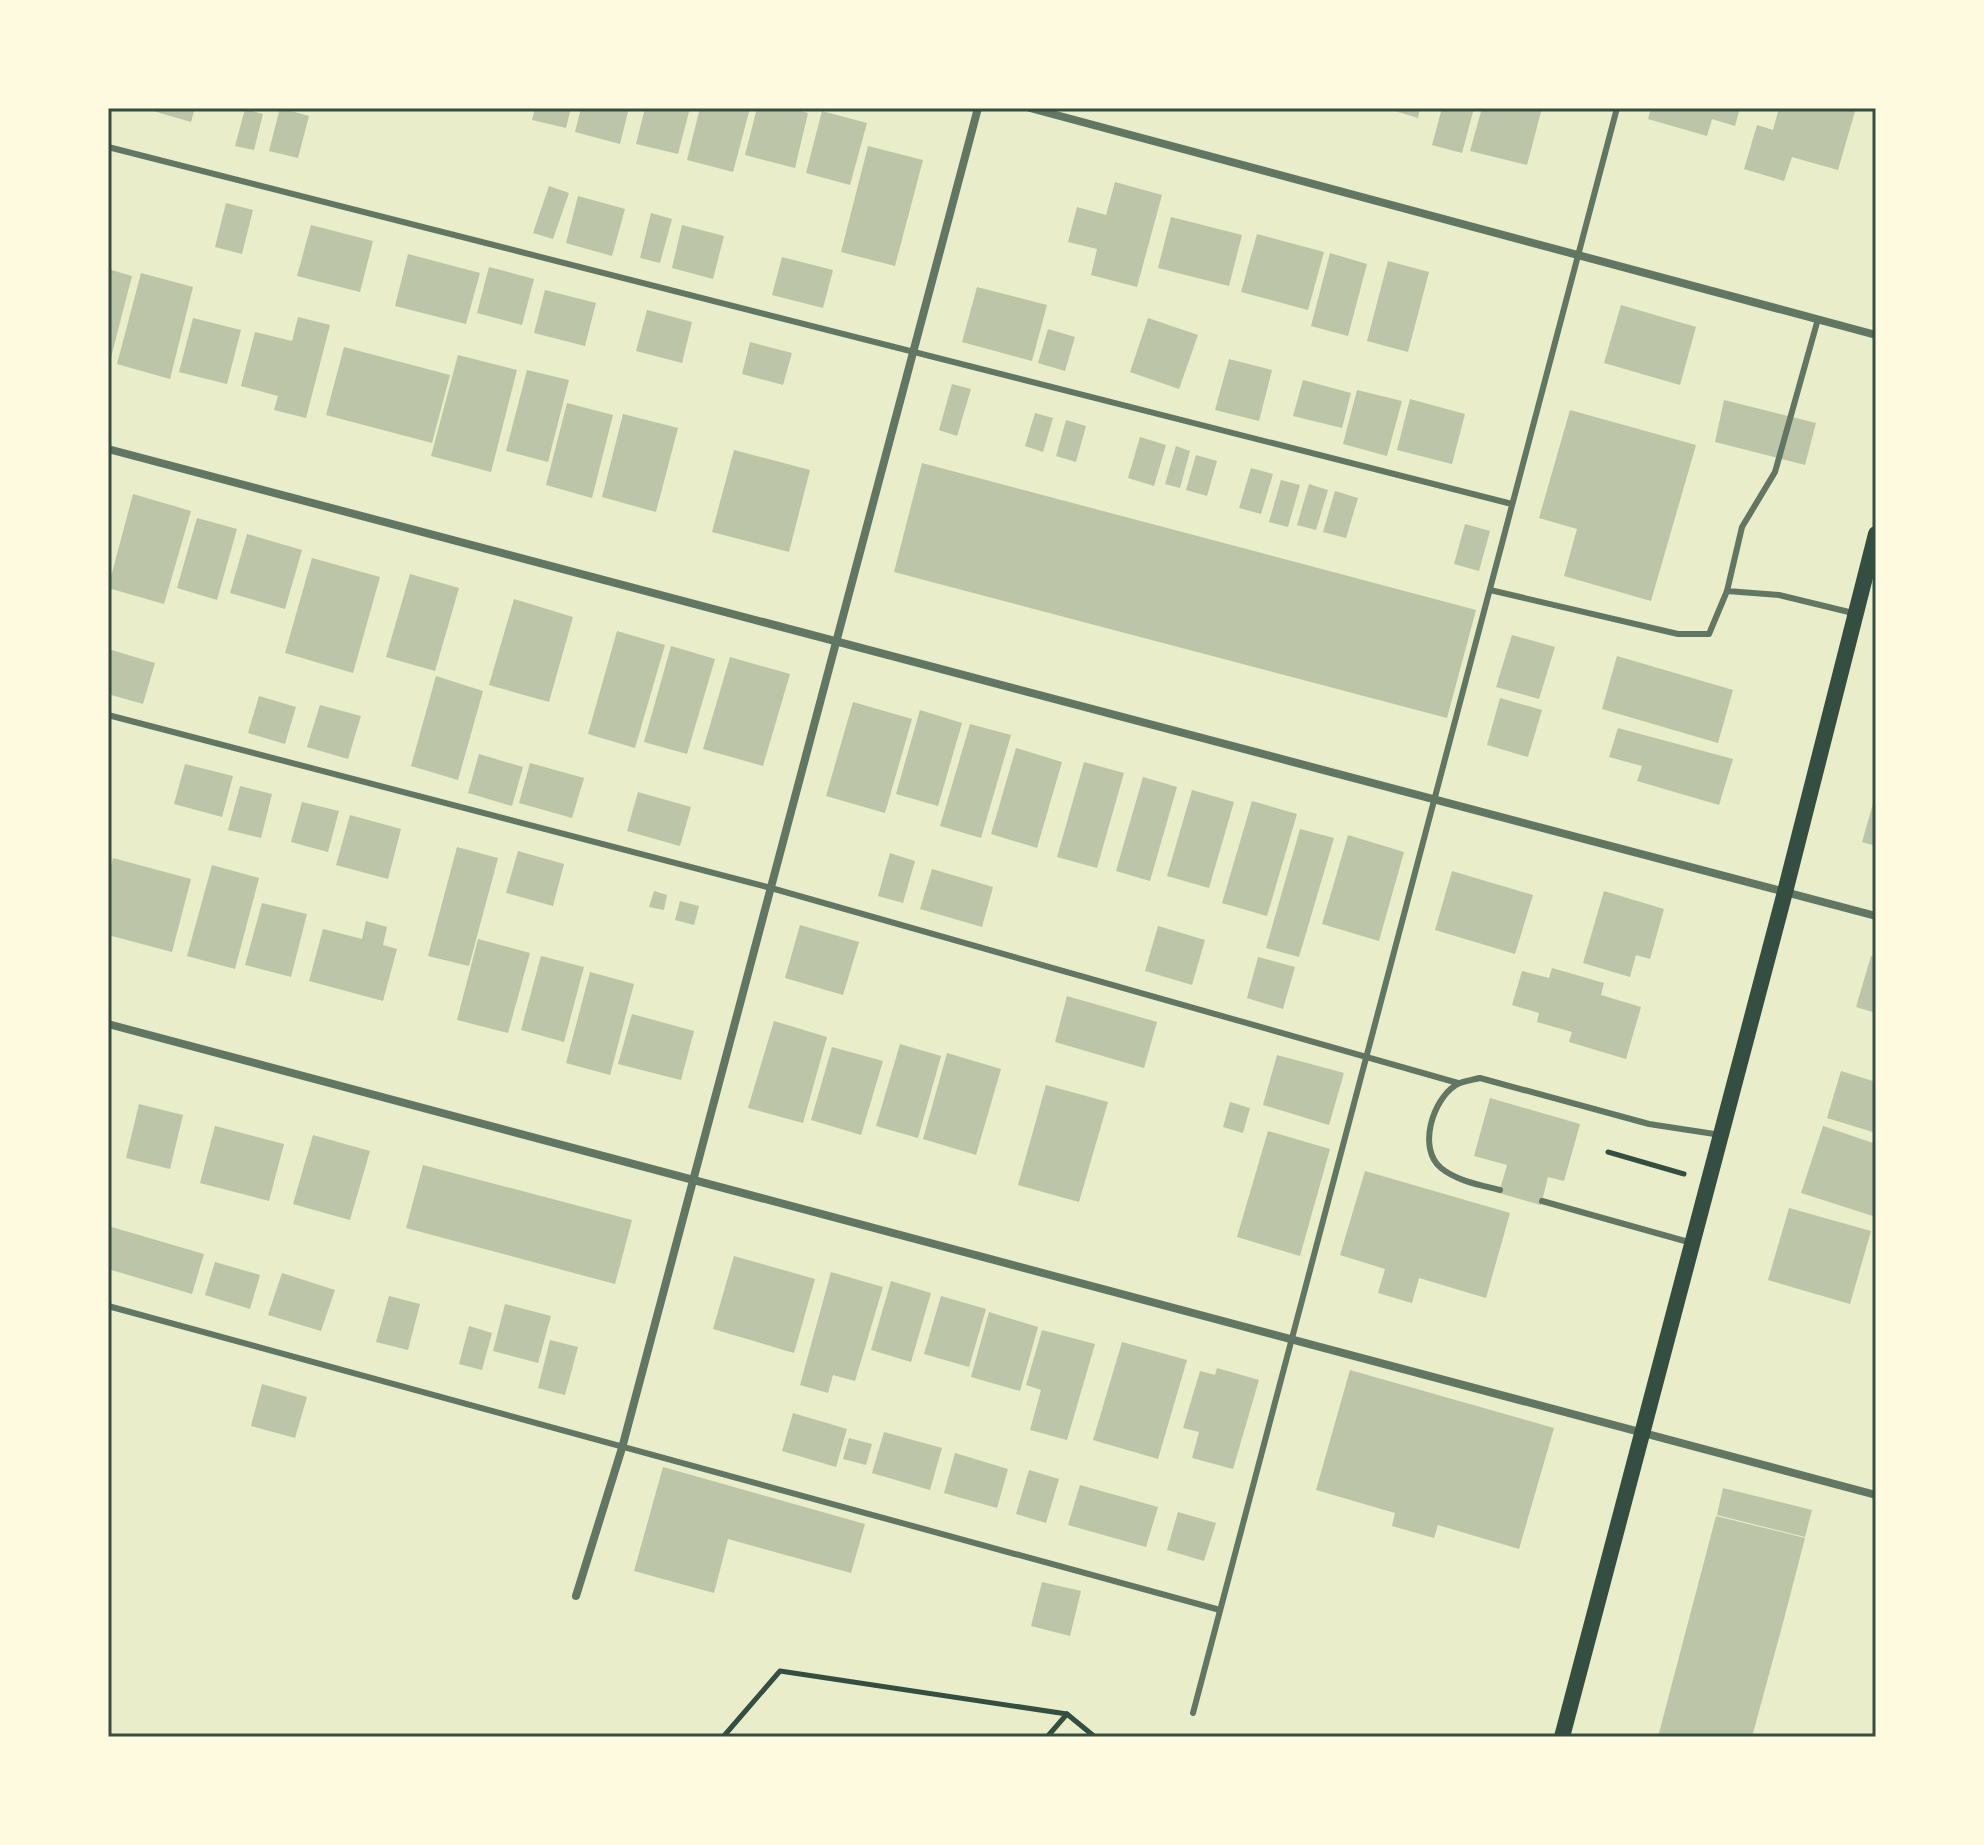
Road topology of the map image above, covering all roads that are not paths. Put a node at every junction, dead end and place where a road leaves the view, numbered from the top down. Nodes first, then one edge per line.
1 (978, 108) edge
2 (1030, 108) edge
3 (1617, 108) edge
4 (108, 147) edge
5 (1578, 255) junction
6 (1818, 319) junction
7 (1876, 335) edge
8 (913, 353) junction
9 (108, 449) edge
10 (1512, 504) junction
11 (1876, 534) edge
12 (1490, 590) junction
13 (1727, 591) junction
14 (1856, 614) junction
15 (837, 640) junction
16 (108, 715) edge
17 (1434, 799) junction
18 (771, 888) junction
19 (1785, 892) junction
20 (1876, 916) edge
21 (108, 1024) edge
22 (1366, 1057) junction
23 (1458, 1083) junction
24 (1721, 1135) junction
25 (693, 1179) junction
26 (1500, 1190) dead end
27 (1542, 1201) dead end
28 (1692, 1243) junction
29 (108, 1306) edge
30 (1292, 1339) junction
31 (1641, 1433) junction
32 (622, 1448) junction
33 (1876, 1495) edge
34 (576, 1596) dead end
35 (1220, 1610) junction
36 (1193, 1713) dead end
37 (1562, 1737) edge

1 - 8 street
2 - 5 street
3 - 5 lane
4 - 8 lane
5 - 6 street
5 - 10 lane
6 - 7 street
6 - 13 lane
8 - 10 lane
8 - 15 street
9 - 15 street
10 - 12 lane
11 - 14 main road
12 - 13 lane
12 - 17 lane
13 - 14 lane
14 - 19 main road
15 - 17 street
15 - 18 street
16 - 18 lane
17 - 19 street
17 - 22 lane
18 - 22 lane
18 - 25 street
19 - 20 street
19 - 24 main road
21 - 25 street
22 - 23 lane
22 - 30 lane
23 - 24 lane
23 - 26 lane
24 - 28 main road
25 - 30 street
25 - 32 street
27 - 28 lane
28 - 31 main road
29 - 32 lane
30 - 31 street
30 - 35 lane
31 - 33 street
31 - 37 main road
32 - 34 street
32 - 35 lane
35 - 36 lane

